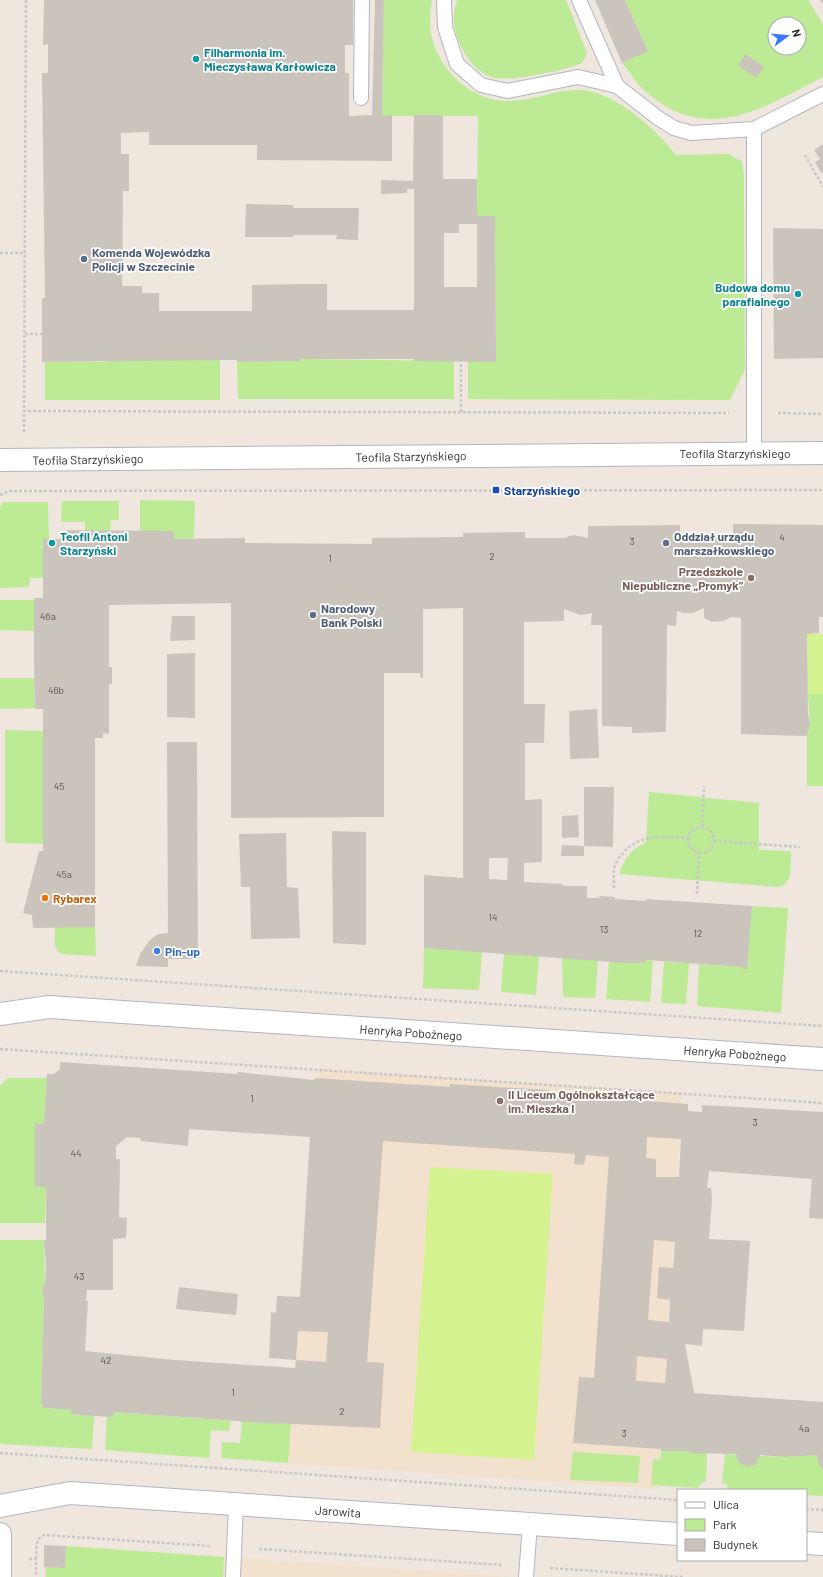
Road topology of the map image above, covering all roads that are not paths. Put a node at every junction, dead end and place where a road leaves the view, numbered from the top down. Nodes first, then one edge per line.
1 (362, 0) edge
2 (444, 0) edge
3 (579, 0) edge
4 (617, 86) junction
5 (823, 94) edge
6 (361, 98) dead end
7 (754, 129) junction
8 (754, 453) junction
9 (823, 453) edge
10 (0, 460) edge
11 (0, 1014) edge
12 (823, 1059) edge
13 (236, 1504) junction
14 (0, 1506) edge
15 (530, 1524) junction
16 (0, 1534) edge
17 (677, 1534) edge
18 (807, 1543) edge
19 (823, 1544) edge
20 (526, 1572) edge
21 (0, 1577) edge
22 (233, 1577) edge

1 - 6 lane
2 - 4 lane
3 - 4 lane
4 - 7 lane
5 - 7 lane
7 - 8 lane
8 - 9 street, Teofila Starzyńskiego
8 - 10 street, Teofila Starzyńskiego
11 - 12 street, Henryka Pobożnego
13 - 14 street, Jarowita
13 - 15 street, Jarowita
13 - 22 lane
15 - 17 street, Jarowita
15 - 20 lane
16 - 21 street
18 - 19 street

